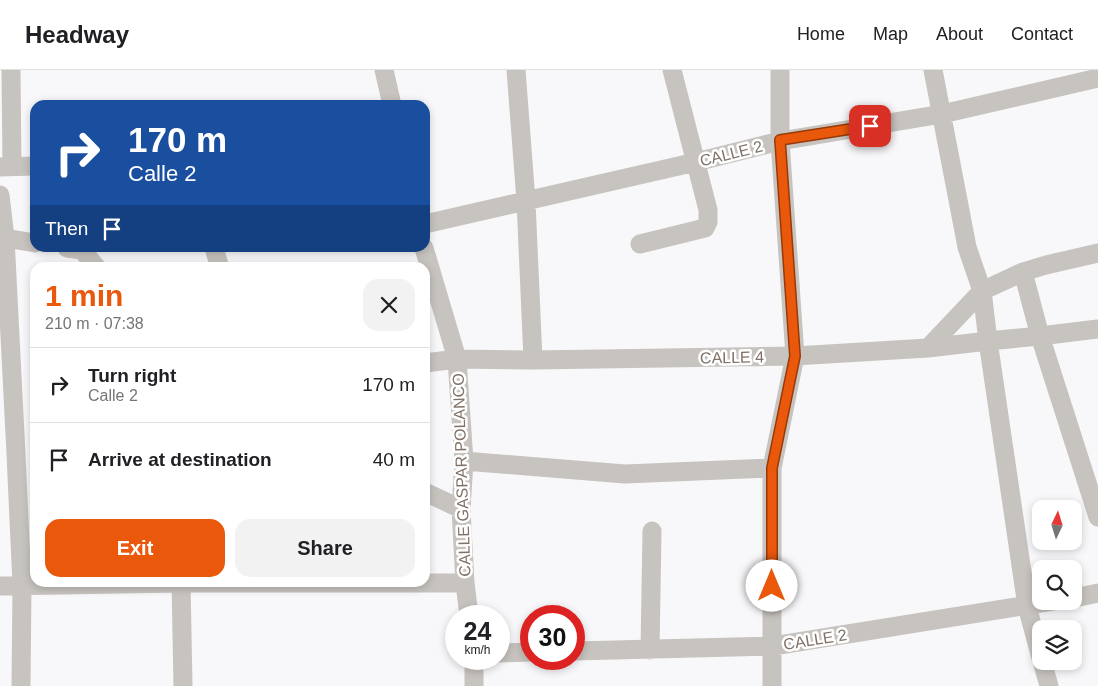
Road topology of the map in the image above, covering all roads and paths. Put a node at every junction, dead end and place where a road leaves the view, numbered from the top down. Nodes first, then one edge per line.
1 (10, 70) edge
2 (384, 70) edge
3 (516, 70) edge
4 (672, 70) edge
5 (780, 70) edge
6 (933, 70) edge
7 (1098, 78) edge
8 (391, 100) edge
9 (942, 114) junction
10 (780, 140) junction
11 (696, 162) junction
12 (30, 166) edge
13 (6, 167) edge
14 (0, 196) edge
15 (526, 201) junction
16 (430, 223) edge
17 (3, 239) edge
18 (30, 242) edge
19 (640, 244) dead end
20 (84, 252) edge
21 (1098, 253) edge
22 (92, 262) edge
23 (430, 268) edge
24 (1023, 272) junction
25 (982, 292) junction
26 (1098, 329) edge
27 (1040, 336) junction
28 (988, 341) junction
29 (928, 348) junction
30 (795, 356) junction
31 (457, 359) junction
32 (532, 360) junction
33 (430, 362) edge
34 (8, 453) edge
35 (464, 461) junction
36 (772, 468) junction
37 (430, 494) edge
38 (462, 508) junction
39 (1098, 518) edge
40 (652, 531) dead end
41 (430, 583) edge
42 (466, 583) junction
43 (22, 585) junction
44 (30, 585) edge
45 (0, 586) edge
46 (181, 587) edge
47 (1098, 593) edge
48 (1082, 596) edge
49 (468, 605) edge
50 (1032, 605) edge
51 (1027, 606) junction
52 (1032, 624) edge
53 (773, 646) junction
54 (650, 650) junction
55 (585, 651) edge
56 (474, 670) edge
57 (1045, 670) edge
58 (21, 686) edge
59 (183, 686) edge
60 (474, 686) edge
61 (772, 686) edge
62 (1049, 686) edge

1 - 13 street
2 - 8 street
3 - 15 street
4 - 11 street
5 - 10 street
6 - 9 street
7 - 9 street, CALLE 2
9 - 10 street, CALLE 2
9 - 25 street
10 - 11 street, CALLE 2
10 - 30 street
11 - 15 street, CALLE 2
11 - 19 street
12 - 13 street
14 - 17 street
15 - 16 street, CALLE 2
15 - 32 street
17 - 18 street
17 - 34 street
20 - 22 street
21 - 24 street
23 - 31 street, CALLE GASPAR POLANCO
24 - 25 street
24 - 27 street
25 - 28 street
25 - 29 street
26 - 27 street, CALLE 4
27 - 28 street, CALLE 4
27 - 39 street
28 - 29 street, CALLE 4
28 - 51 street
29 - 30 street, CALLE 4
30 - 32 street, CALLE 4
30 - 36 street
31 - 32 street, CALLE 4
31 - 33 street, CALLE 4
31 - 35 street, CALLE GASPAR POLANCO
34 - 43 street
35 - 36 street
35 - 38 street, CALLE GASPAR POLANCO
36 - 53 street
37 - 38 street
38 - 42 street, CALLE GASPAR POLANCO
40 - 54 street
41 - 42 street
42 - 49 street, CALLE GASPAR POLANCO
43 - 44 street
43 - 45 street
43 - 58 street
46 - 59 street
47 - 48 street
50 - 51 street, CALLE 2
51 - 52 street
51 - 53 street, CALLE 2
53 - 54 street, CALLE 2
53 - 61 street
54 - 55 street, CALLE 2
56 - 60 street
57 - 62 street

